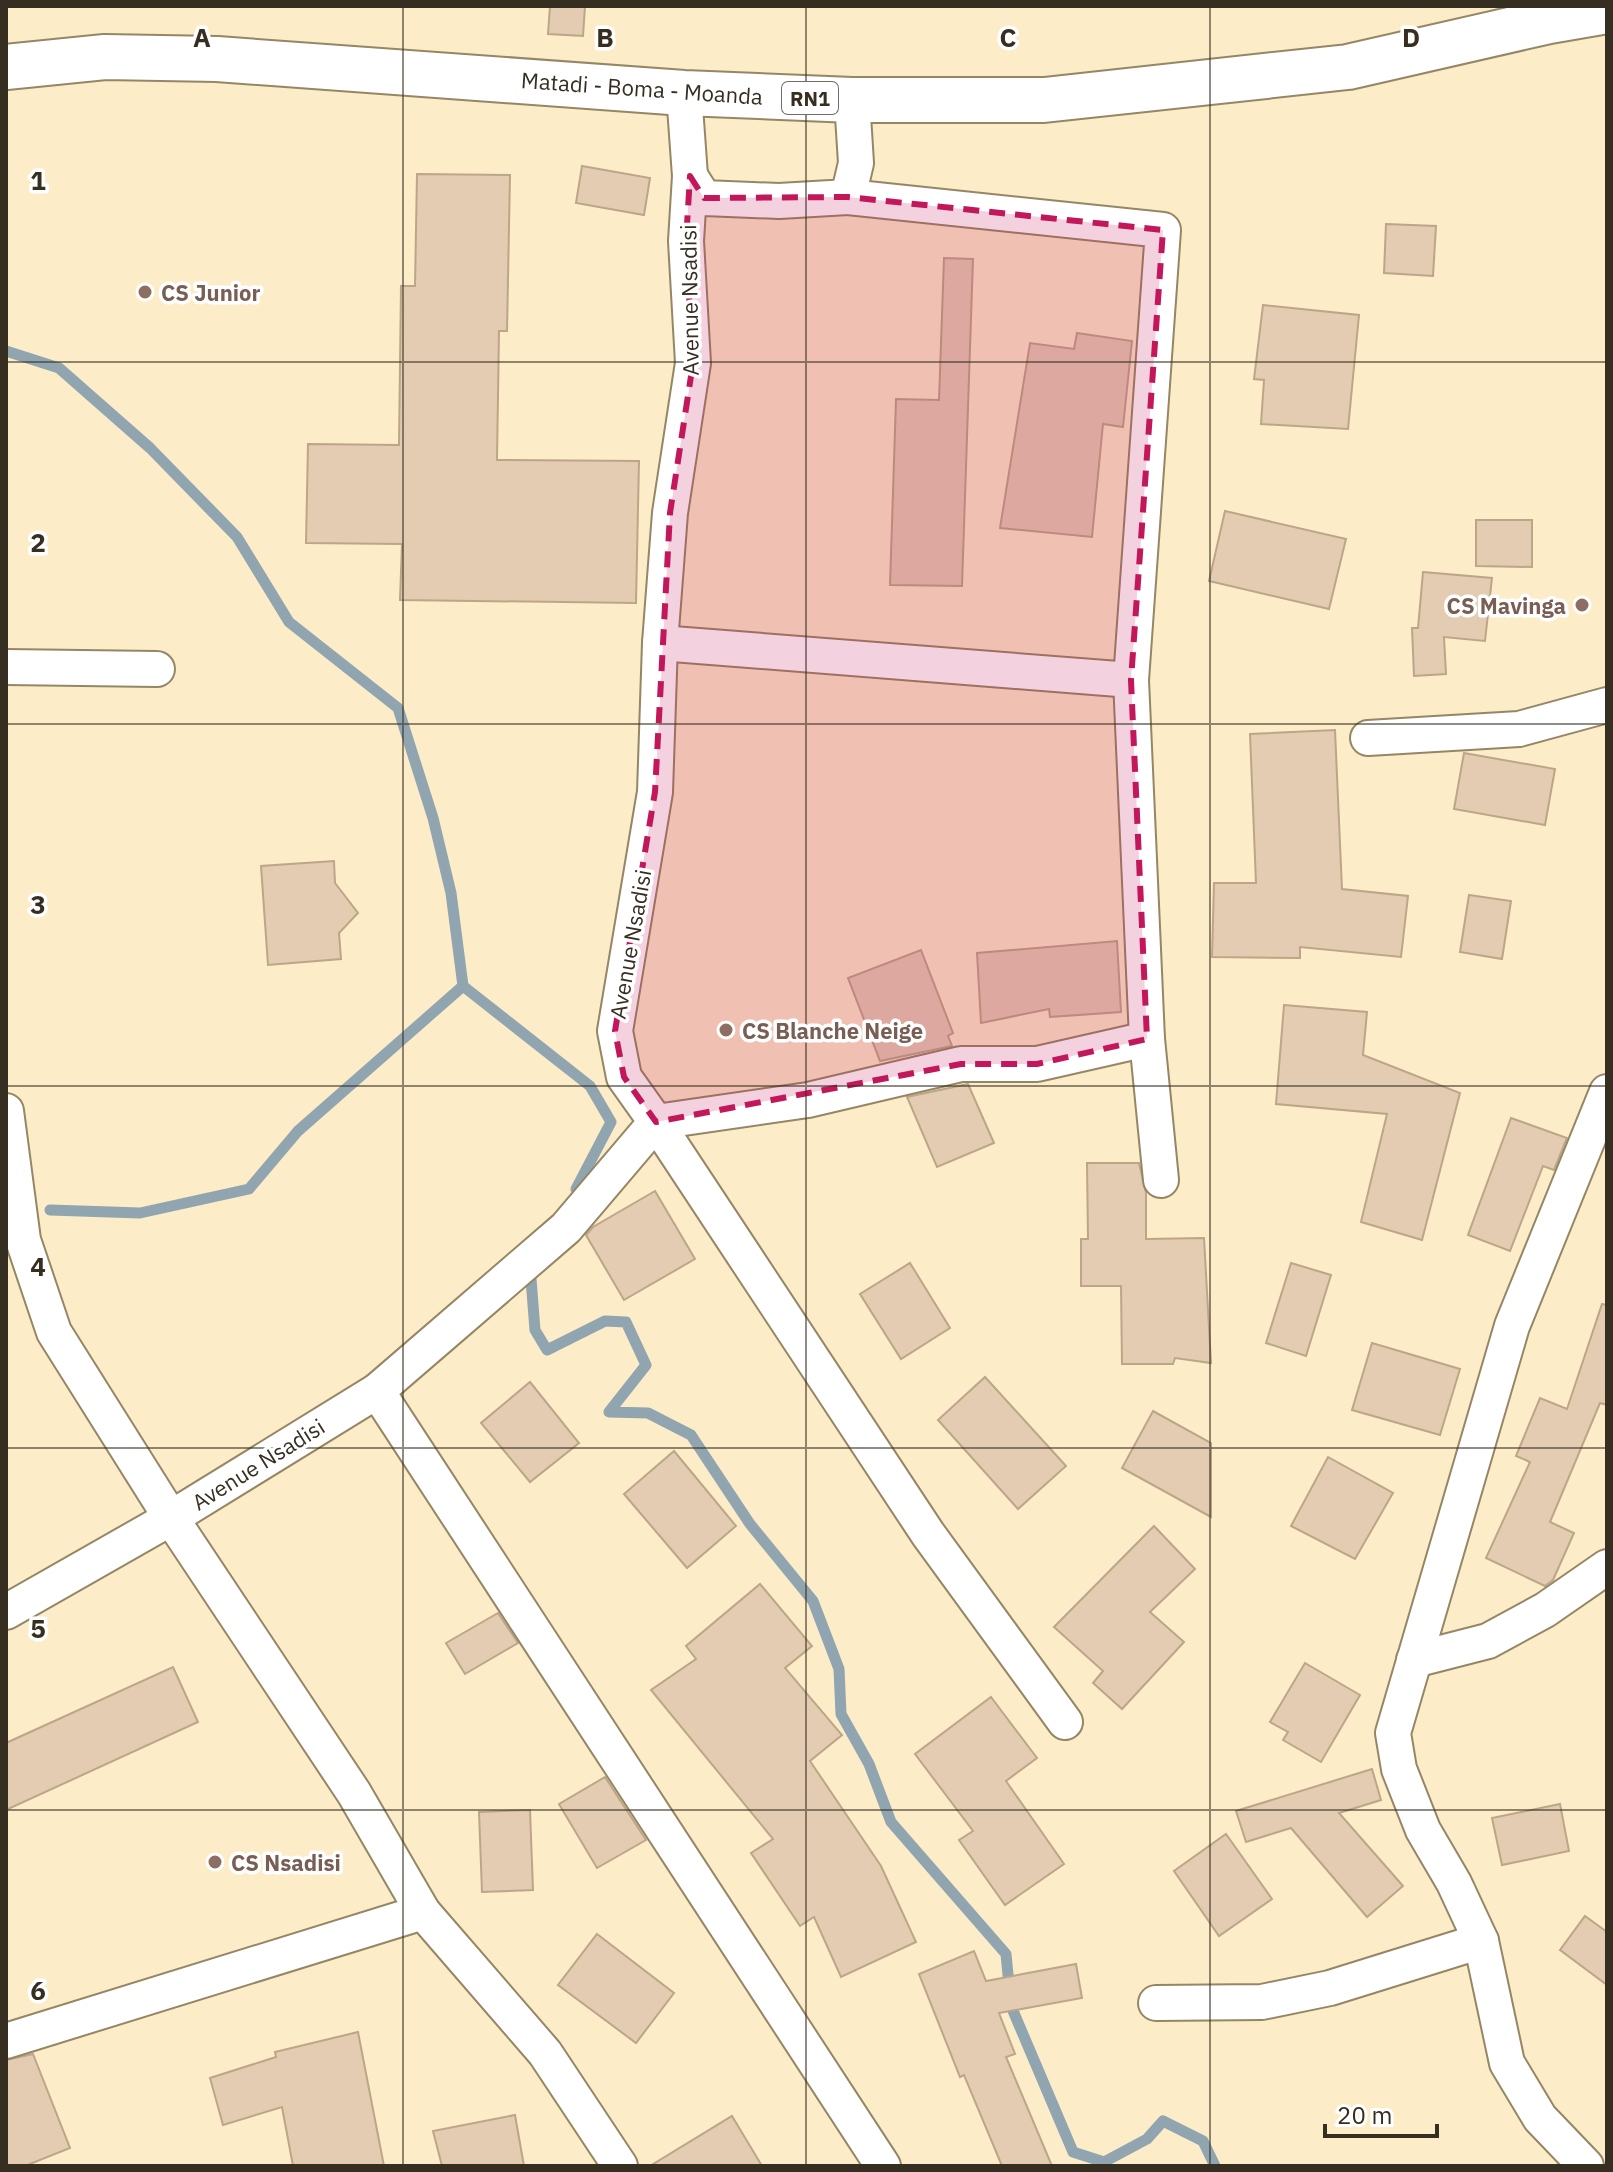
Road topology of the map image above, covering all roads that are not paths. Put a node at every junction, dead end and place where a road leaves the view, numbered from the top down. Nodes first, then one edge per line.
1 (1607, 11) edge
2 (6, 67) edge
3 (684, 93) junction
4 (852, 100) junction
5 (690, 176) junction
6 (848, 197) junction
7 (660, 643) junction
8 (6, 667) edge
9 (157, 669) dead end
10 (1131, 680) junction
11 (1607, 705) edge
12 (1368, 738) dead end
13 (1147, 1039) junction
14 (1607, 1092) edge
15 (6, 1111) edge
16 (656, 1122) junction
17 (1161, 1180) dead end
18 (377, 1391) junction
19 (171, 1518) junction
20 (1607, 1567) edge
21 (6, 1612) edge
22 (1414, 1660) junction
23 (1065, 1722) dead end
24 (423, 1912) junction
25 (1481, 1941) junction
26 (1156, 2003) dead end
27 (6, 2041) edge
28 (620, 2166) edge
29 (883, 2166) edge
30 (1586, 2166) edge

1 - 4 highway, Matadi - Boma - Moanda / RN1
2 - 3 highway, Matadi - Boma - Moanda / RN1
3 - 4 highway, Matadi - Boma - Moanda / RN1
3 - 5 street, Avenue Nsadisi
4 - 6 street
5 - 6 street, Avenue Nsadisi
5 - 7 street, Avenue Nsadisi
6 - 10 street
7 - 10 street
7 - 16 street, Avenue Nsadisi
8 - 9 street
10 - 13 street
11 - 12 street
13 - 16 street
13 - 17 street
14 - 22 street
15 - 19 street
16 - 18 street, Avenue Nsadisi
16 - 23 street
18 - 19 street, Avenue Nsadisi
18 - 29 street
19 - 21 street, Avenue Nsadisi
19 - 24 street
20 - 22 street
22 - 25 street
24 - 27 street
24 - 28 street
25 - 26 street
25 - 30 street

